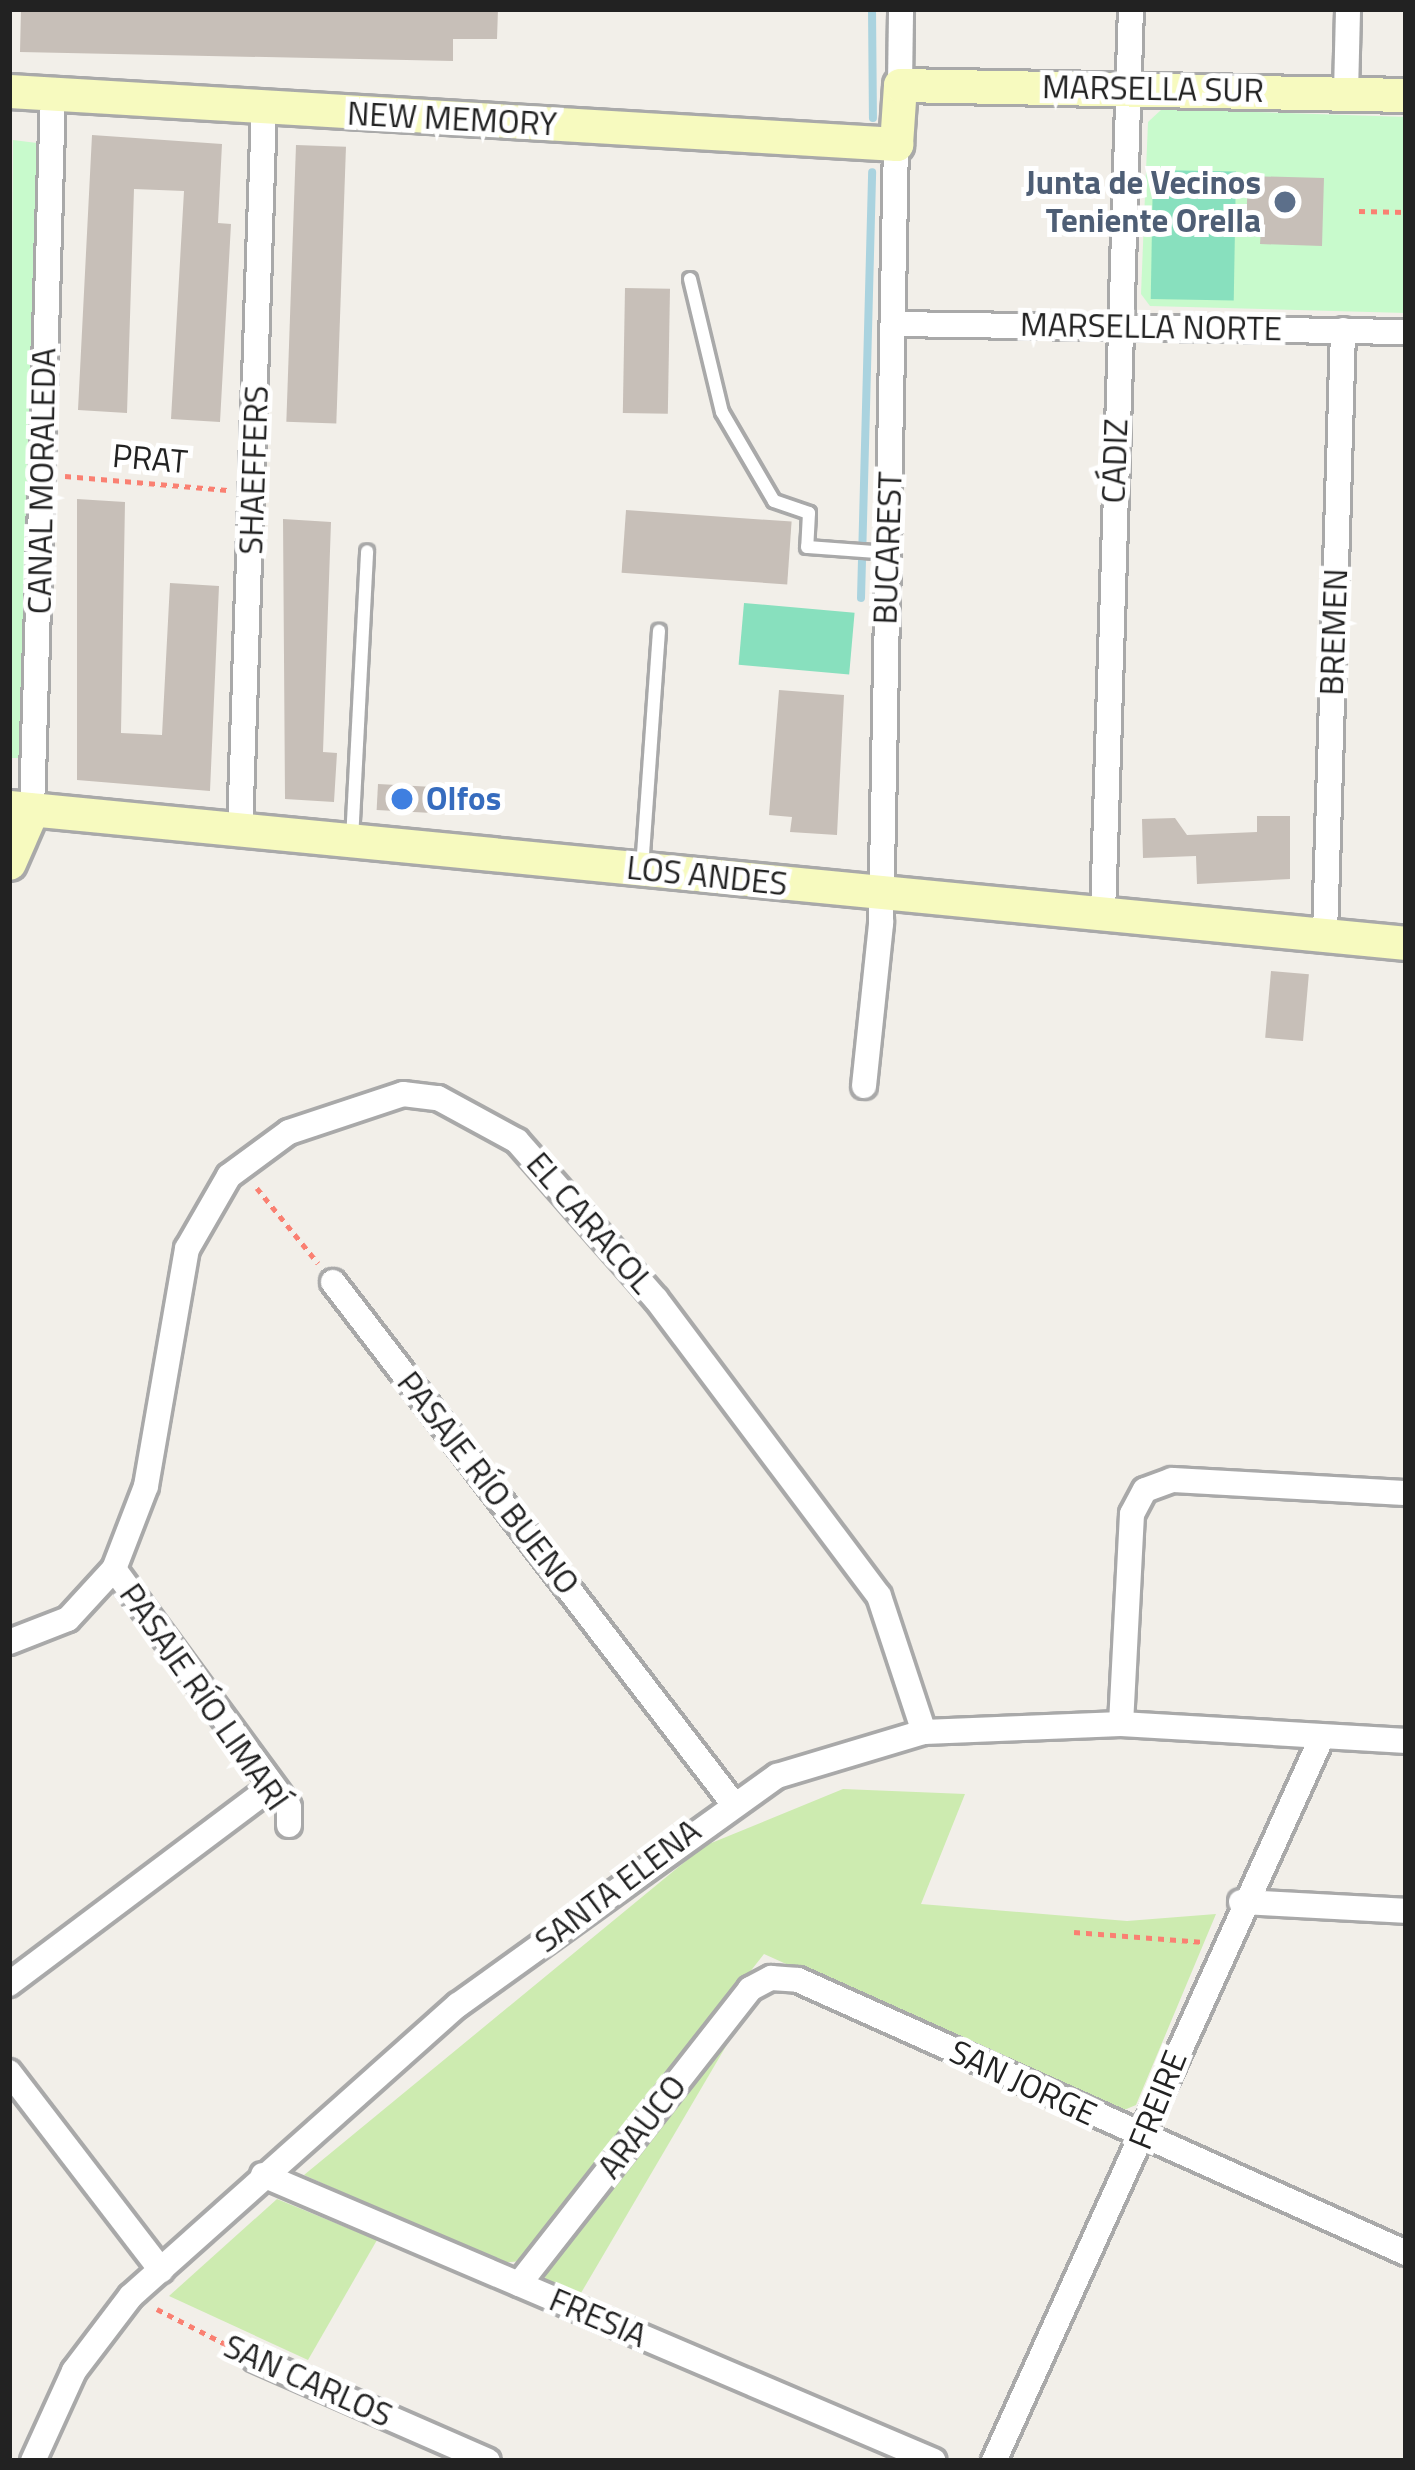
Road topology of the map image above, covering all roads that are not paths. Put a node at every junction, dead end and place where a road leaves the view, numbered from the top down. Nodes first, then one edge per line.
1 (902, 9) edge
2 (1131, 9) edge
3 (1348, 9) edge
4 (900, 85) junction
5 (1128, 89) junction
6 (9, 92) edge
7 (1346, 93) junction
8 (52, 95) junction
9 (1406, 95) edge
10 (264, 109) junction
11 (896, 144) junction
12 (690, 280) dead end
13 (896, 324) junction
14 (1119, 325) junction
15 (1343, 330) junction
16 (1406, 332) edge
17 (367, 551) dead end
18 (888, 553) junction
19 (659, 631) dead end
20 (20, 808) edge
21 (240, 832) junction
22 (352, 841) junction
23 (9, 862) edge
24 (642, 869) junction
25 (877, 894) junction
26 (1103, 913) junction
27 (1325, 934) junction
28 (1406, 943) edge
29 (864, 1086) dead end
30 (333, 1282) road end
31 (1406, 1493) edge
32 (114, 1569) junction
33 (9, 1642) edge
34 (1121, 1724) junction
35 (924, 1732) junction
36 (1321, 1739) junction
37 (1406, 1742) edge
38 (257, 1798) dead end
39 (732, 1802) junction
40 (289, 1826) dead end
41 (1240, 1902) junction
42 (1406, 1911) edge
43 (771, 1978) joint
44 (9, 1984) edge
45 (9, 2072) edge
46 (1143, 2139) junction
47 (262, 2175) junction
48 (1406, 2253) edge
49 (161, 2270) junction
50 (519, 2284) junction
51 (255, 2359) road end
52 (33, 2461) edge
53 (488, 2461) edge
54 (934, 2461) edge
55 (994, 2461) edge

1 - 4 street, BUCAREST
2 - 5 street, CÁDIZ
3 - 7 street
4 - 5 street, MARSELLA SUR
4 - 11 street, BUCAREST
5 - 7 street, MARSELLA SUR
5 - 14 street, CÁDIZ
6 - 8 street, NEW MEMORY
7 - 9 street, MARSELLA SUR
8 - 10 street, NEW MEMORY
8 - 20 street, CANAL MORALEDA
10 - 11 street, NEW MEMORY
10 - 21 street, SHAEFFERS
11 - 13 street, BUCAREST
12 - 18 lane
13 - 14 street, MARSELLA NORTE
13 - 18 street, BUCAREST
14 - 15 street, MARSELLA NORTE
14 - 26 street, CÁDIZ
15 - 16 street, MARSELLA NORTE
15 - 27 street, BREMEN
17 - 22 lane
18 - 25 street, BUCAREST
19 - 24 lane
20 - 21 street, LOS ANDES
20 - 23 street, CANAL MORALEDA
21 - 22 street, LOS ANDES
22 - 24 street, LOS ANDES
24 - 25 street, LOS ANDES
25 - 26 street, LOS ANDES
25 - 29 street, BUCAREST
26 - 27 street, LOS ANDES
27 - 28 street, LOS ANDES
30 - 39 street, PASAJE RÍO BUENO
31 - 34 street
32 - 33 street, EL CARACOL
32 - 35 street, EL CARACOL
32 - 40 street, PASAJE RÍO LIMARÍ
34 - 35 street, SANTA ELENA
34 - 36 street, SANTA ELENA
35 - 39 street, SANTA ELENA
36 - 37 street, SANTA ELENA
36 - 41 street, FREIRE
38 - 44 street, PASAJE RÍO LIMARÍ
39 - 47 street, SANTA ELENA
41 - 42 street
41 - 46 street, FREIRE
43 - 46 street, SAN JORGE
43 - 50 street, ARAUCO
45 - 49 street
46 - 48 street, SAN JORGE
46 - 55 street, FREIRE
47 - 49 street, SANTA ELENA
47 - 50 street, FRESIA
49 - 52 street, SANTA ELENA
50 - 54 street, FRESIA
51 - 53 street, SAN CARLOS

